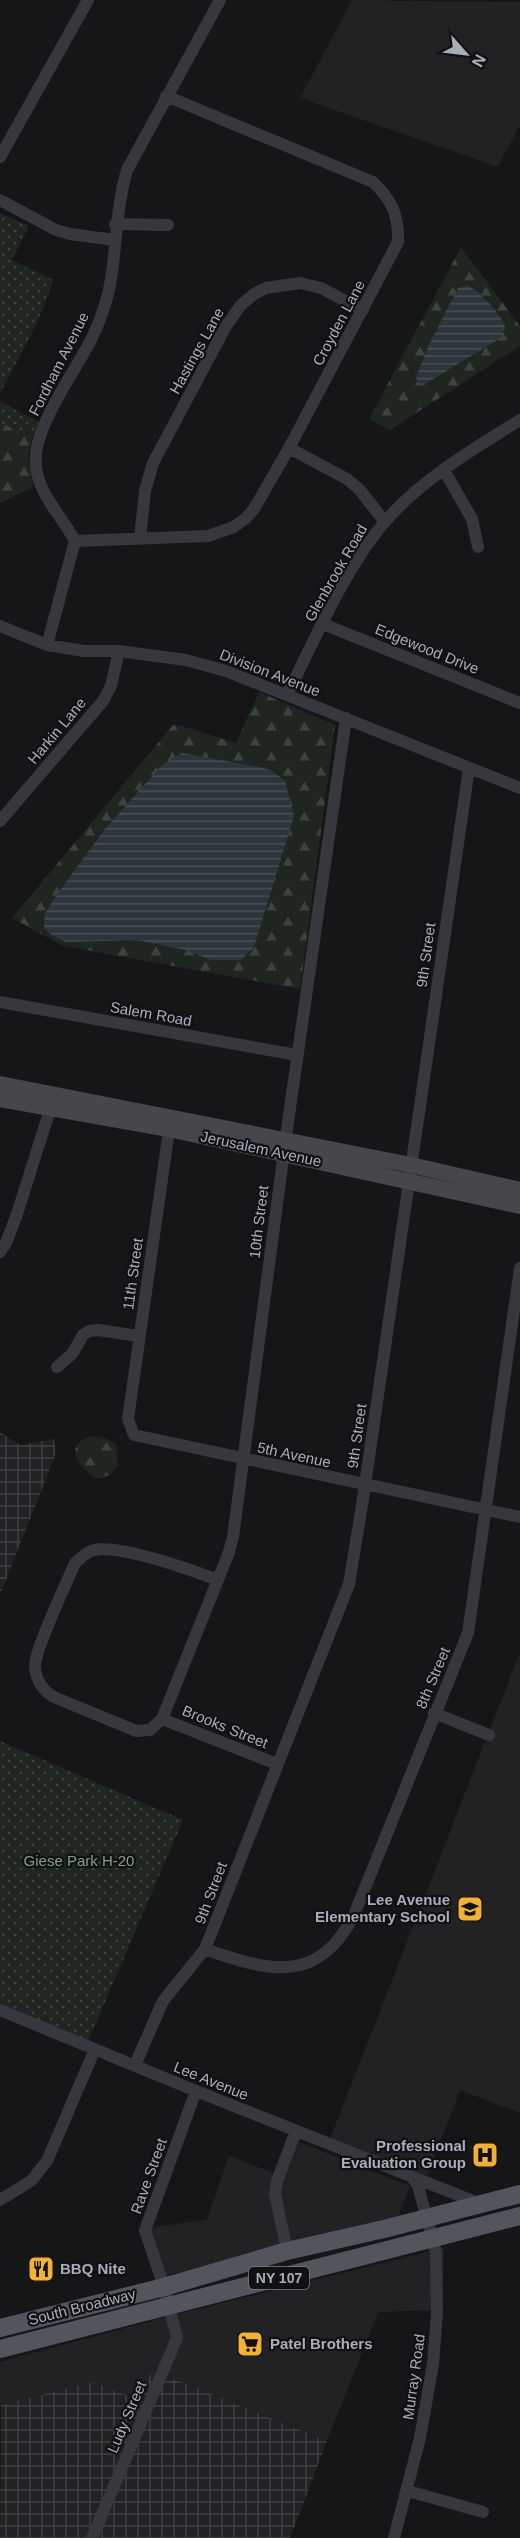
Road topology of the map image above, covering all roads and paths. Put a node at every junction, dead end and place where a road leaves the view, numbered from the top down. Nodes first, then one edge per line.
1 (88, 0) edge
2 (220, 0) edge
3 (166, 96) junction
4 (0, 157) edge
5 (0, 200) edge
6 (115, 224) junction
7 (168, 225) dead end
8 (114, 240) junction
9 (363, 310) junction
10 (520, 420) edge
11 (289, 448) junction
12 (444, 470) junction
13 (385, 522) junction
14 (140, 538) junction
15 (75, 541) junction
16 (478, 547) dead end
17 (323, 624) junction
18 (0, 626) edge
19 (47, 645) junction
20 (119, 651) junction
21 (287, 695) junction
22 (520, 703) edge
23 (346, 718) junction
24 (469, 768) junction
25 (520, 788) edge
26 (0, 821) edge
27 (0, 1002) edge
28 (297, 1055) junction
29 (0, 1084) edge
30 (0, 1099) edge
31 (52, 1101) junction
32 (170, 1123) junction
33 (284, 1147) junction
34 (411, 1165) junction
35 (408, 1183) junction
36 (520, 1190) edge
37 (520, 1206) edge
38 (0, 1252) edge
39 (520, 1268) edge
40 (138, 1336) junction
41 (57, 1367) dead end
42 (134, 1435) joint
43 (243, 1460) junction
44 (365, 1486) junction
45 (485, 1510) junction
46 (520, 1517) edge
47 (218, 1580) junction
48 (434, 1713) junction
49 (162, 1719) junction
50 (489, 1735) dead end
51 (277, 1764) junction
52 (205, 1949) junction
53 (0, 2010) edge
54 (94, 2049) junction
55 (135, 2066) junction
56 (196, 2091) junction
57 (296, 2132) junction
58 (412, 2177) junction
59 (520, 2194) edge
60 (0, 2200) edge
61 (482, 2205) junction
62 (520, 2216) edge
63 (425, 2218) junction
64 (431, 2239) junction
65 (287, 2251) junction
66 (164, 2287) junction
67 (169, 2306) junction
68 (0, 2328) edge
69 (0, 2349) edge
70 (408, 2491) junction
71 (483, 2512) dead end
72 (92, 2538) edge
73 (394, 2538) edge

1 - 4 street
2 - 3 street, Fordham Avenue
3 - 6 street, Fordham Avenue
3 - 9 street, Croyden Lane
5 - 8 street
6 - 7 street
6 - 8 street, Fordham Avenue
8 - 15 street, Fordham Avenue
9 - 11 street, Croyden Lane
9 - 14 street, Hastings Lane
10 - 12 street, Glenbrook Road
11 - 13 street
11 - 14 street, Croyden Lane
12 - 13 street, Glenbrook Road
12 - 16 street
13 - 17 street, Glenbrook Road
14 - 15 street, Croyden Lane
15 - 19 street
17 - 21 street, Glenbrook Road
17 - 22 street, Edgewood Drive
18 - 19 street, Division Avenue
19 - 20 street, Division Avenue
20 - 21 street, Division Avenue
20 - 26 street, Harkin Lane
21 - 23 street, Division Avenue
23 - 24 street, Division Avenue
23 - 28 street, 10th Street
24 - 25 street, Division Avenue
24 - 34 street, 9th Street
27 - 28 street, Salem Road
28 - 33 street, 10th Street
29 - 31 main road, Jerusalem Avenue
30 - 31 main road, Jerusalem Avenue
31 - 32 main road, Jerusalem Avenue
31 - 38 street
32 - 33 main road, Jerusalem Avenue
32 - 40 street, 11th Street
33 - 34 main road, Jerusalem Avenue
33 - 35 main road, Jerusalem Avenue
33 - 43 street, 10th Street
34 - 35 street, 9th Street
34 - 36 main road, Jerusalem Avenue
35 - 37 main road, Jerusalem Avenue
35 - 44 street, 9th Street
39 - 45 street, 8th Street
40 - 41 street
40 - 42 street, 11th Street
42 - 43 street, 5th Avenue
43 - 44 street, 5th Avenue
43 - 47 street, 10th Street
44 - 45 street, 5th Avenue
44 - 51 street, 9th Street
45 - 46 street, 5th Avenue
45 - 48 street, 8th Street
47 - 49 street, 10th Street
47 - 49 street
48 - 50 street
48 - 52 street, 8th Street
49 - 51 street, Brooks Street
51 - 52 street, 9th Street
52 - 55 street, 9th Street
53 - 54 street, Lee Avenue
54 - 55 street, Lee Avenue
54 - 60 street
55 - 56 street, Lee Avenue
56 - 57 street, Lee Avenue
56 - 66 street, Rave Street
57 - 58 street, Lee Avenue
57 - 65 street
58 - 61 street, Lee Avenue
58 - 63 street
59 - 61 main road, NY 107
61 - 63 main road, NY 107
62 - 64 main road, NY 107
63 - 64 street, Murray Road
63 - 65 main road, NY 107
64 - 67 main road, NY 107
64 - 70 street, Murray Road
65 - 66 main road, NY 107
66 - 67 street, Rave Street
66 - 68 main road, South Broadway / NY 107
67 - 69 main road, South Broadway / NY 107
67 - 72 street, Ludy Street
70 - 71 street
70 - 73 street, Murray Road

